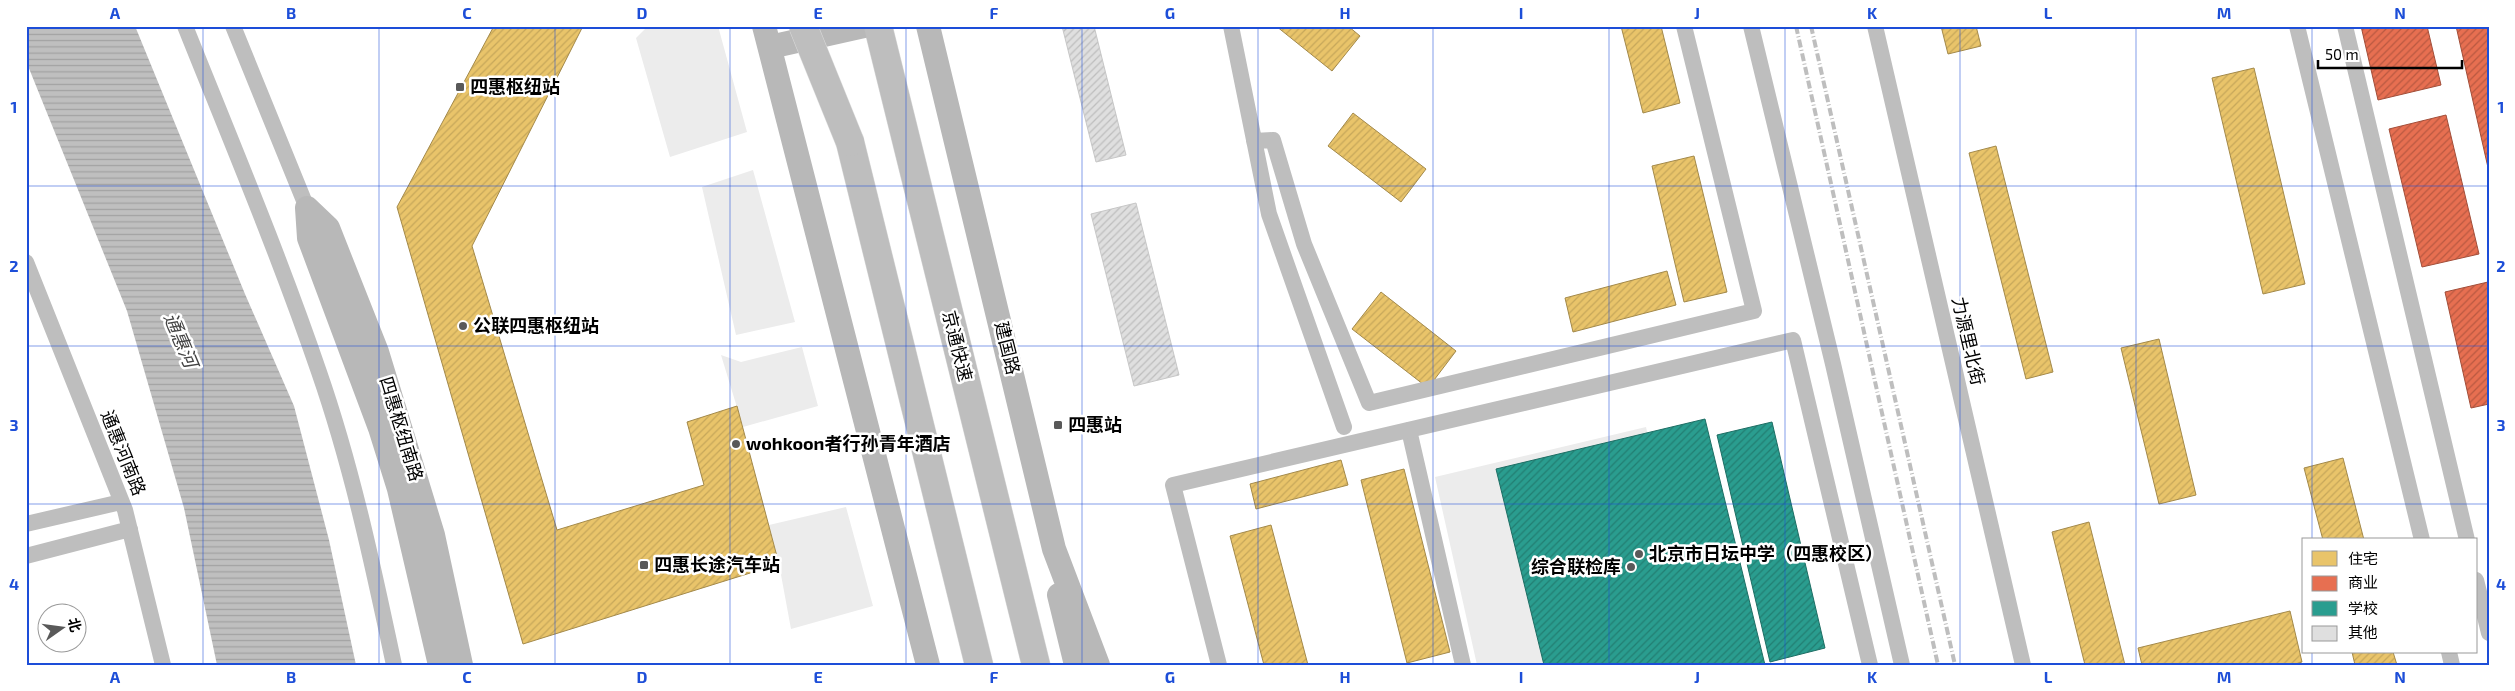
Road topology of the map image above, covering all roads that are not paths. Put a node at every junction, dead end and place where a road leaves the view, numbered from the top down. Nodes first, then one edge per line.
1 (185, 26) edge
2 (233, 26) edge
3 (803, 26) edge
4 (823, 26) edge
5 (864, 26) edge
6 (878, 26) edge
7 (928, 26) edge
8 (1231, 26) edge
9 (1684, 26) edge
10 (1751, 26) edge
11 (1875, 26) edge
12 (2297, 26) edge
13 (2345, 26) edge
14 (767, 37) edge
15 (1254, 141) junction
16 (850, 142) junction
17 (307, 208) junction
18 (26, 262) edge
19 (1344, 427) dead end
20 (1409, 430) junction
21 (122, 502) junction
22 (26, 524) edge
23 (130, 529) junction
24 (2422, 538) edge
25 (2467, 538) edge
26 (1054, 549) junction
27 (26, 556) edge
28 (2478, 588) edge
29 (2489, 633) edge
30 (163, 665) edge
31 (394, 665) edge
32 (440, 665) edge
33 (461, 665) edge
34 (928, 665) edge
35 (979, 665) edge
36 (1036, 665) edge
37 (1076, 665) edge
38 (1098, 665) edge
39 (1219, 665) edge
40 (1463, 665) edge
41 (1870, 665) edge
42 (1902, 665) edge
43 (2023, 665) edge

1 - 31 street
2 - 17 street, 四惠枢纽南路
3 - 16 highway, bridge
4 - 16 highway, bridge
5 - 14 main road
6 - 36 highway, 京通快速
7 - 26 main road, 建国路
8 - 15 street
9 - 15 street
10 - 42 street
11 - 43 street, 力源里北街
12 - 24 street
13 - 25 street
14 - 34 main road
15 - 19 street
16 - 35 highway
17 - 32 main road, 四惠枢纽南路
17 - 33 main road, 四惠枢纽南路
18 - 21 street, 通惠河南路
20 - 39 street, bridge
20 - 40 street
20 - 41 street, bridge
21 - 22 street
21 - 23 street, 通惠河南路
23 - 27 street
23 - 30 street, 通惠河南路
26 - 37 main road
26 - 38 main road, 建国路
28 - 29 street

